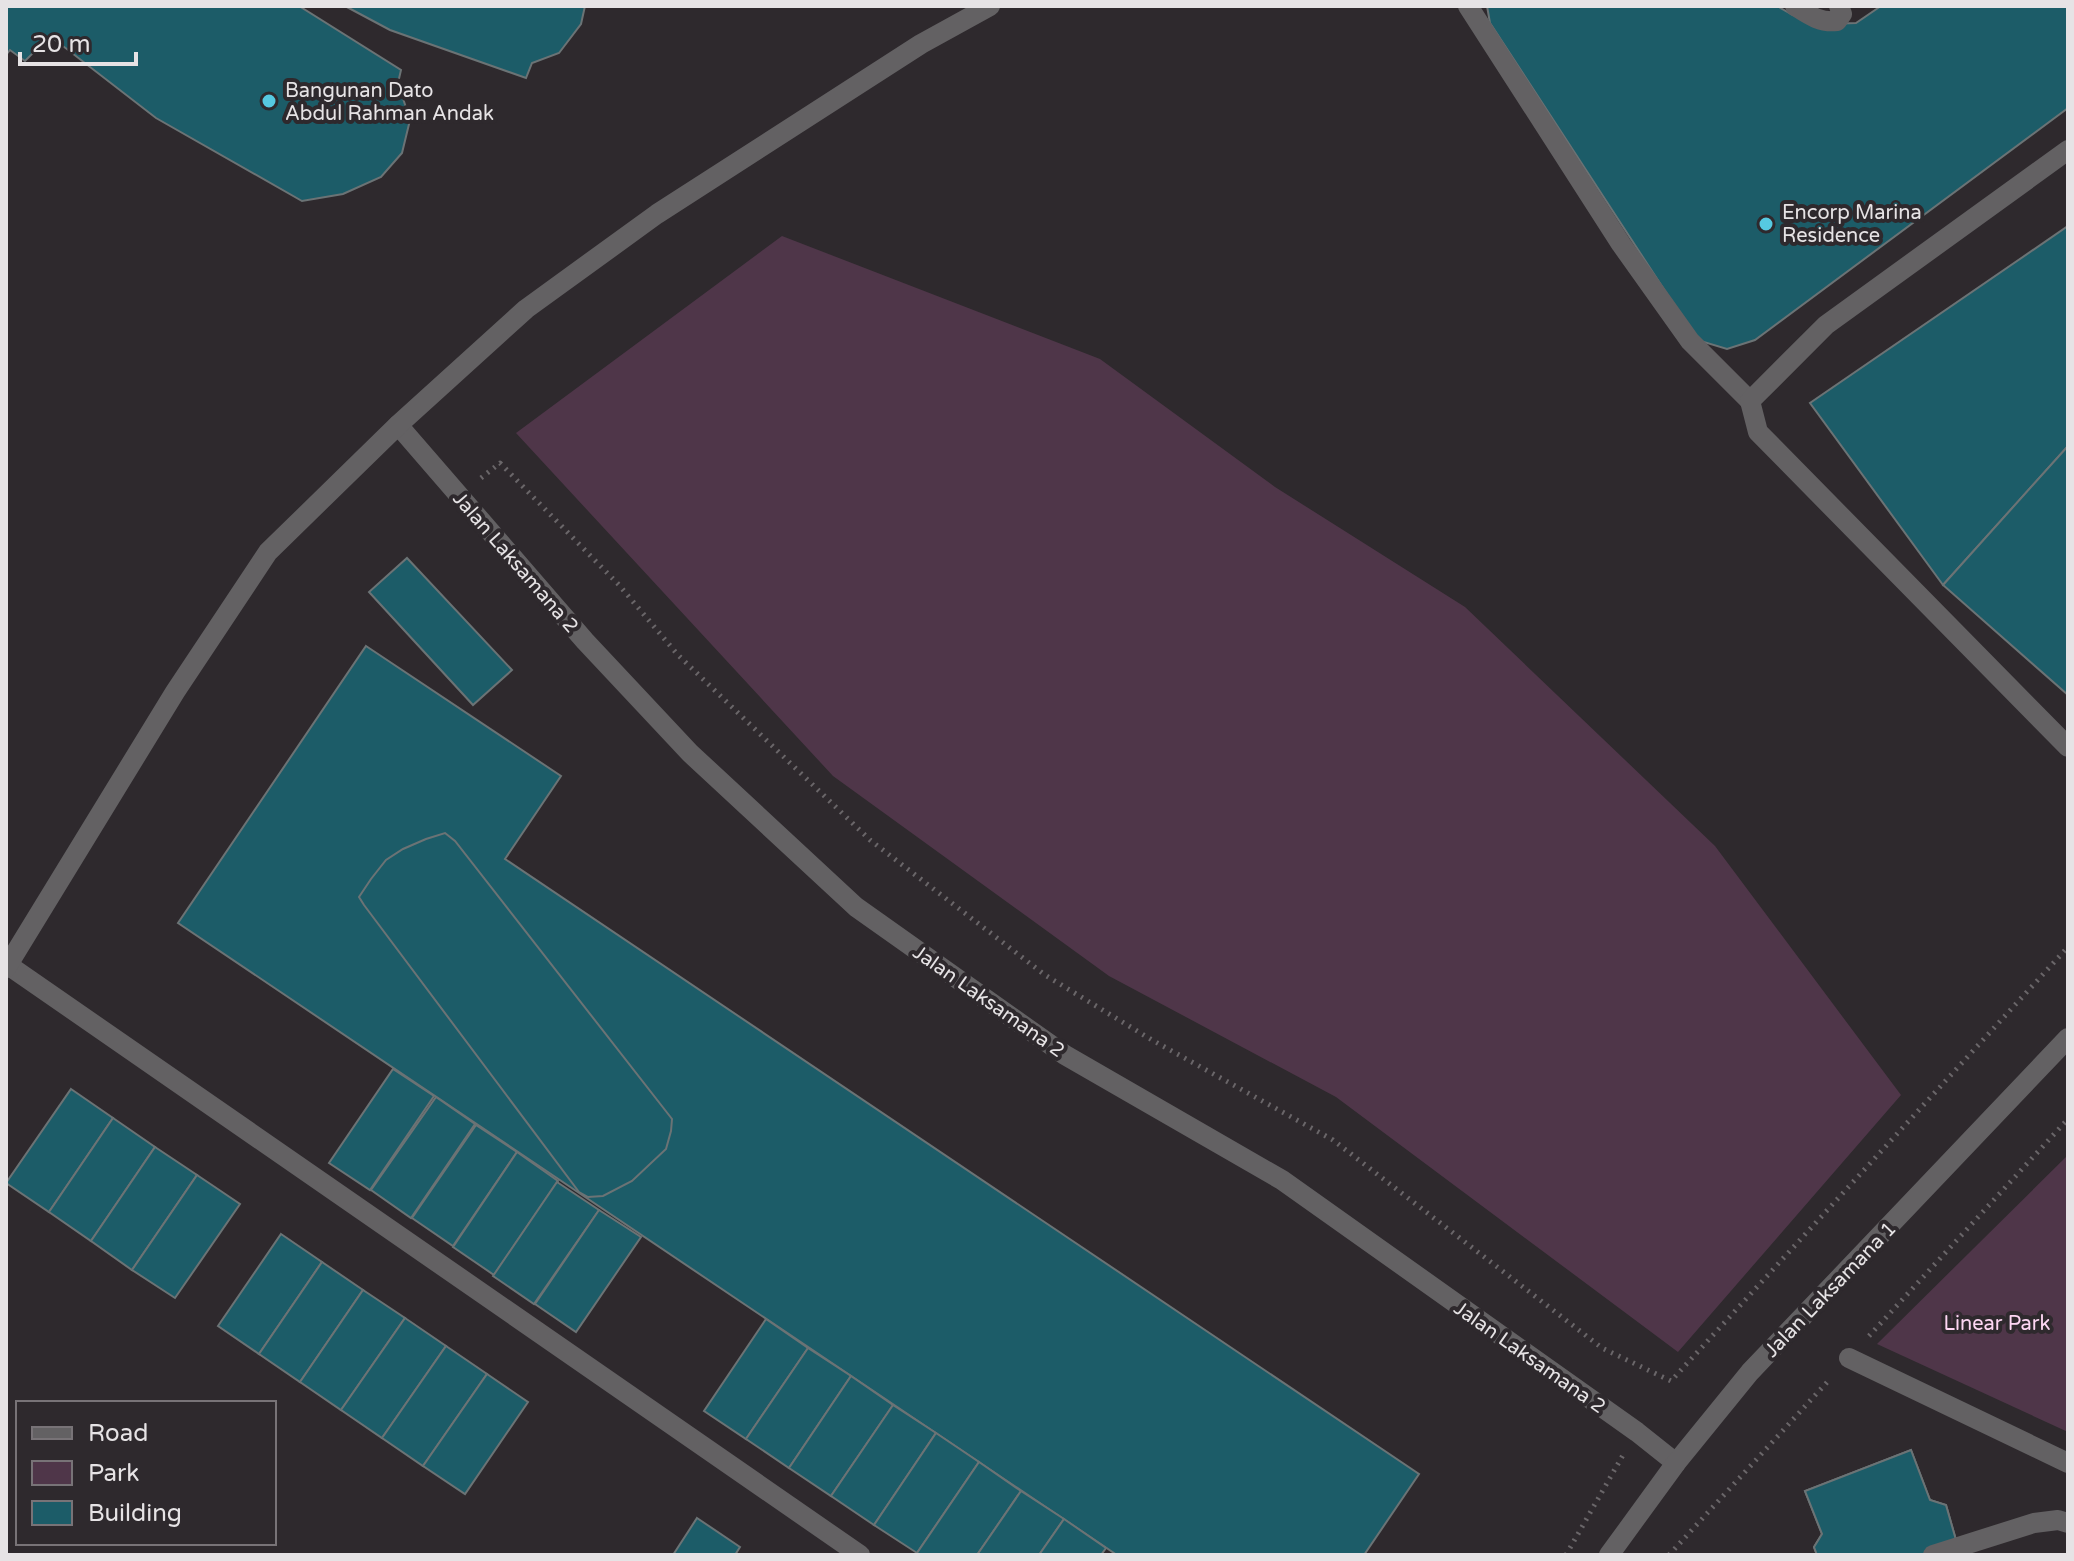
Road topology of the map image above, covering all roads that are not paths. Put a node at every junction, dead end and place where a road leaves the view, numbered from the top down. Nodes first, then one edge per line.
1 (990, 6) edge
2 (1468, 6) edge
3 (1795, 6) edge
4 (1839, 6) edge
5 (2068, 150) edge
6 (1750, 401) junction
7 (398, 425) junction
8 (2068, 747) edge
9 (7, 966) edge
10 (2068, 1038) edge
11 (1849, 1358) dead end
12 (1676, 1463) junction
13 (2068, 1463) edge
14 (2068, 1523) edge
15 (860, 1555) edge
16 (1609, 1555) edge
17 (1933, 1555) edge

1 - 7 street
2 - 6 street
3 - 4 street
5 - 6 street
6 - 8 street
7 - 9 street
7 - 12 street, Jalan Laksamana 2
9 - 15 street
10 - 12 street, Jalan Laksamana 1
11 - 13 street
12 - 16 street, Jalan Laksamana 1
14 - 17 street

